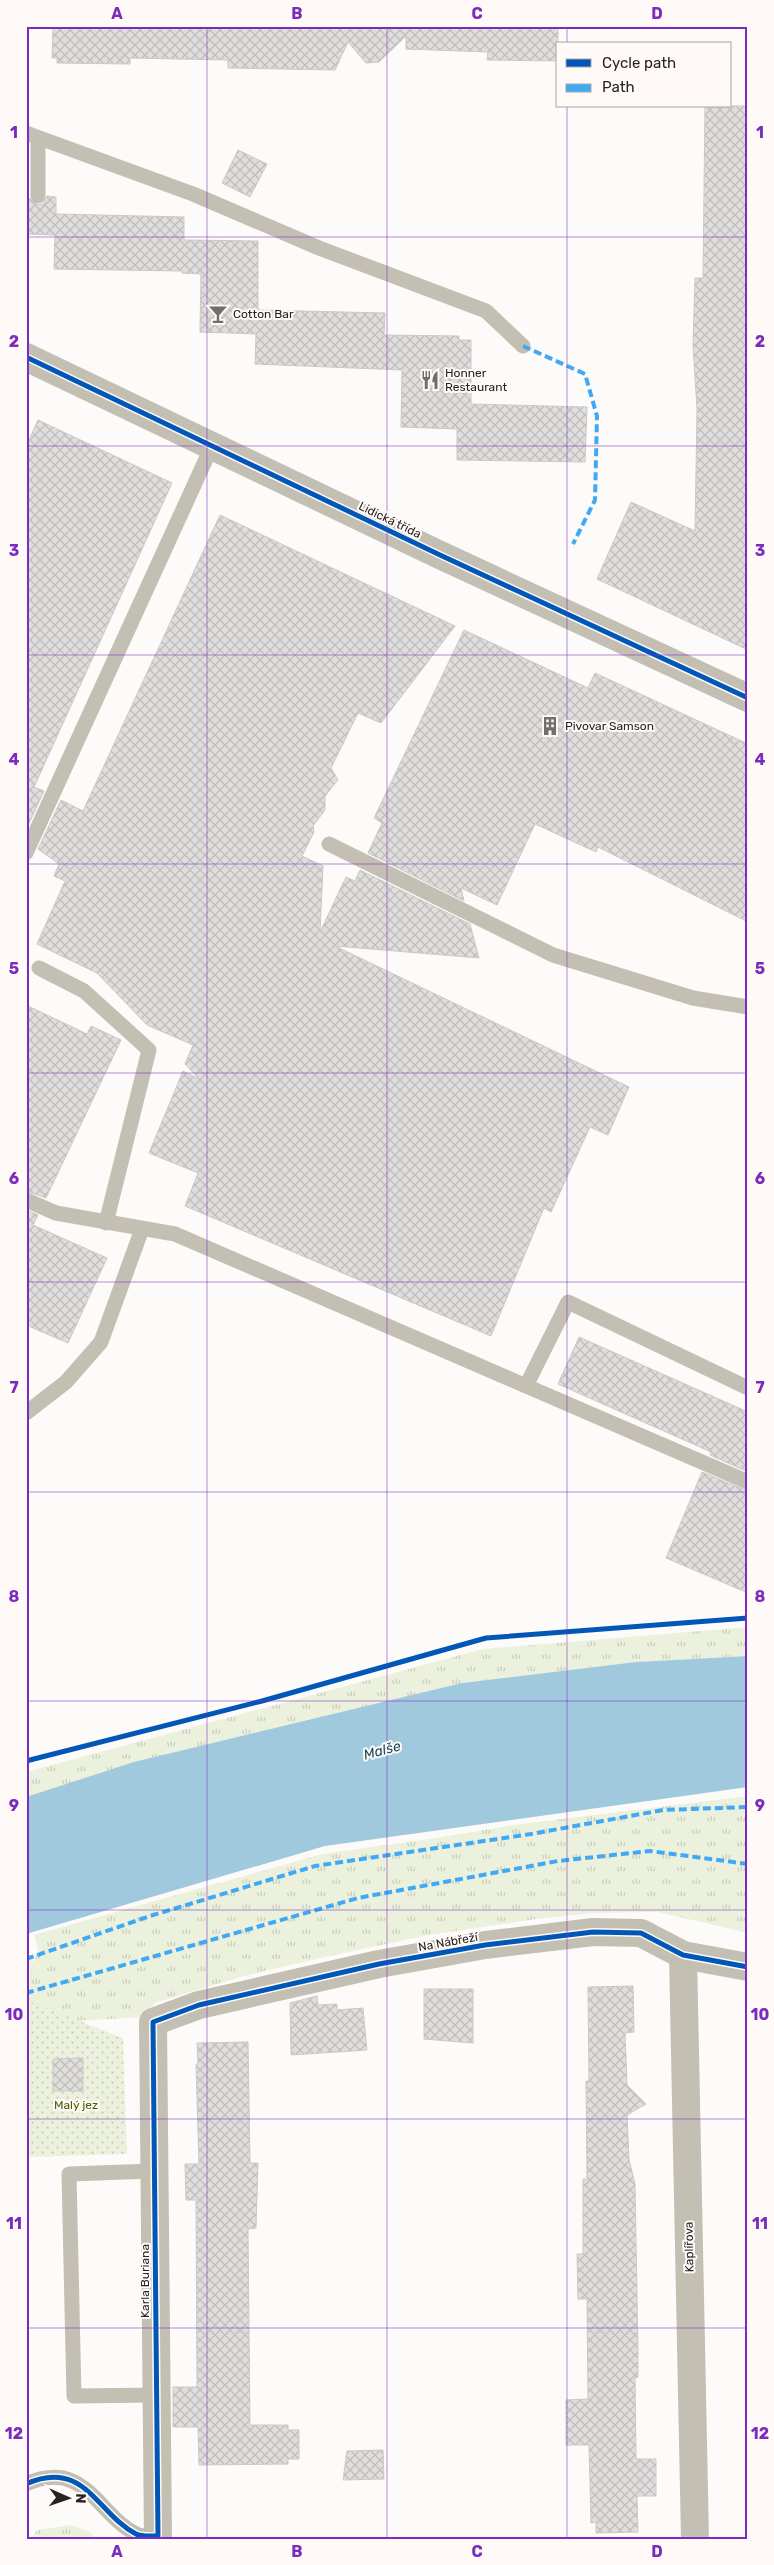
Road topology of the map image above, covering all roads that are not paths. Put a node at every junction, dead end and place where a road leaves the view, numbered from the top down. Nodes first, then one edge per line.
1 (32, 136) edge
2 (38, 196) dead end
3 (523, 346) dead end
4 (26, 357) edge
5 (212, 446) junction
6 (748, 698) edge
7 (329, 844) dead end
8 (26, 853) edge
9 (39, 968) dead end
10 (748, 1007) edge
11 (26, 1200) edge
12 (106, 1223) junction
13 (142, 1229) junction
14 (526, 1386) junction
15 (748, 1388) edge
16 (26, 1413) edge
17 (748, 1482) edge
18 (683, 1955) junction
19 (748, 1967) edge
20 (153, 2022) joint
21 (154, 2171) junction
22 (156, 2394) junction
23 (26, 2484) edge
24 (158, 2537) edge
25 (695, 2539) edge

1 - 2 lane
1 - 3 lane
4 - 5 street, Lidická třída
5 - 6 street, Lidická třída
5 - 8 lane
7 - 10 lane
9 - 12 lane
11 - 12 lane
12 - 13 lane
13 - 14 lane
13 - 16 lane
14 - 15 lane
14 - 17 lane
18 - 19 street, Na Nábřeží
18 - 20 street, Na Nábřeží
18 - 25 street, Kaplířova
20 - 21 street, Karla Buriana
21 - 22 street, Karla Buriana
21 - 22 lane
22 - 24 street, Karla Buriana
23 - 24 lane

